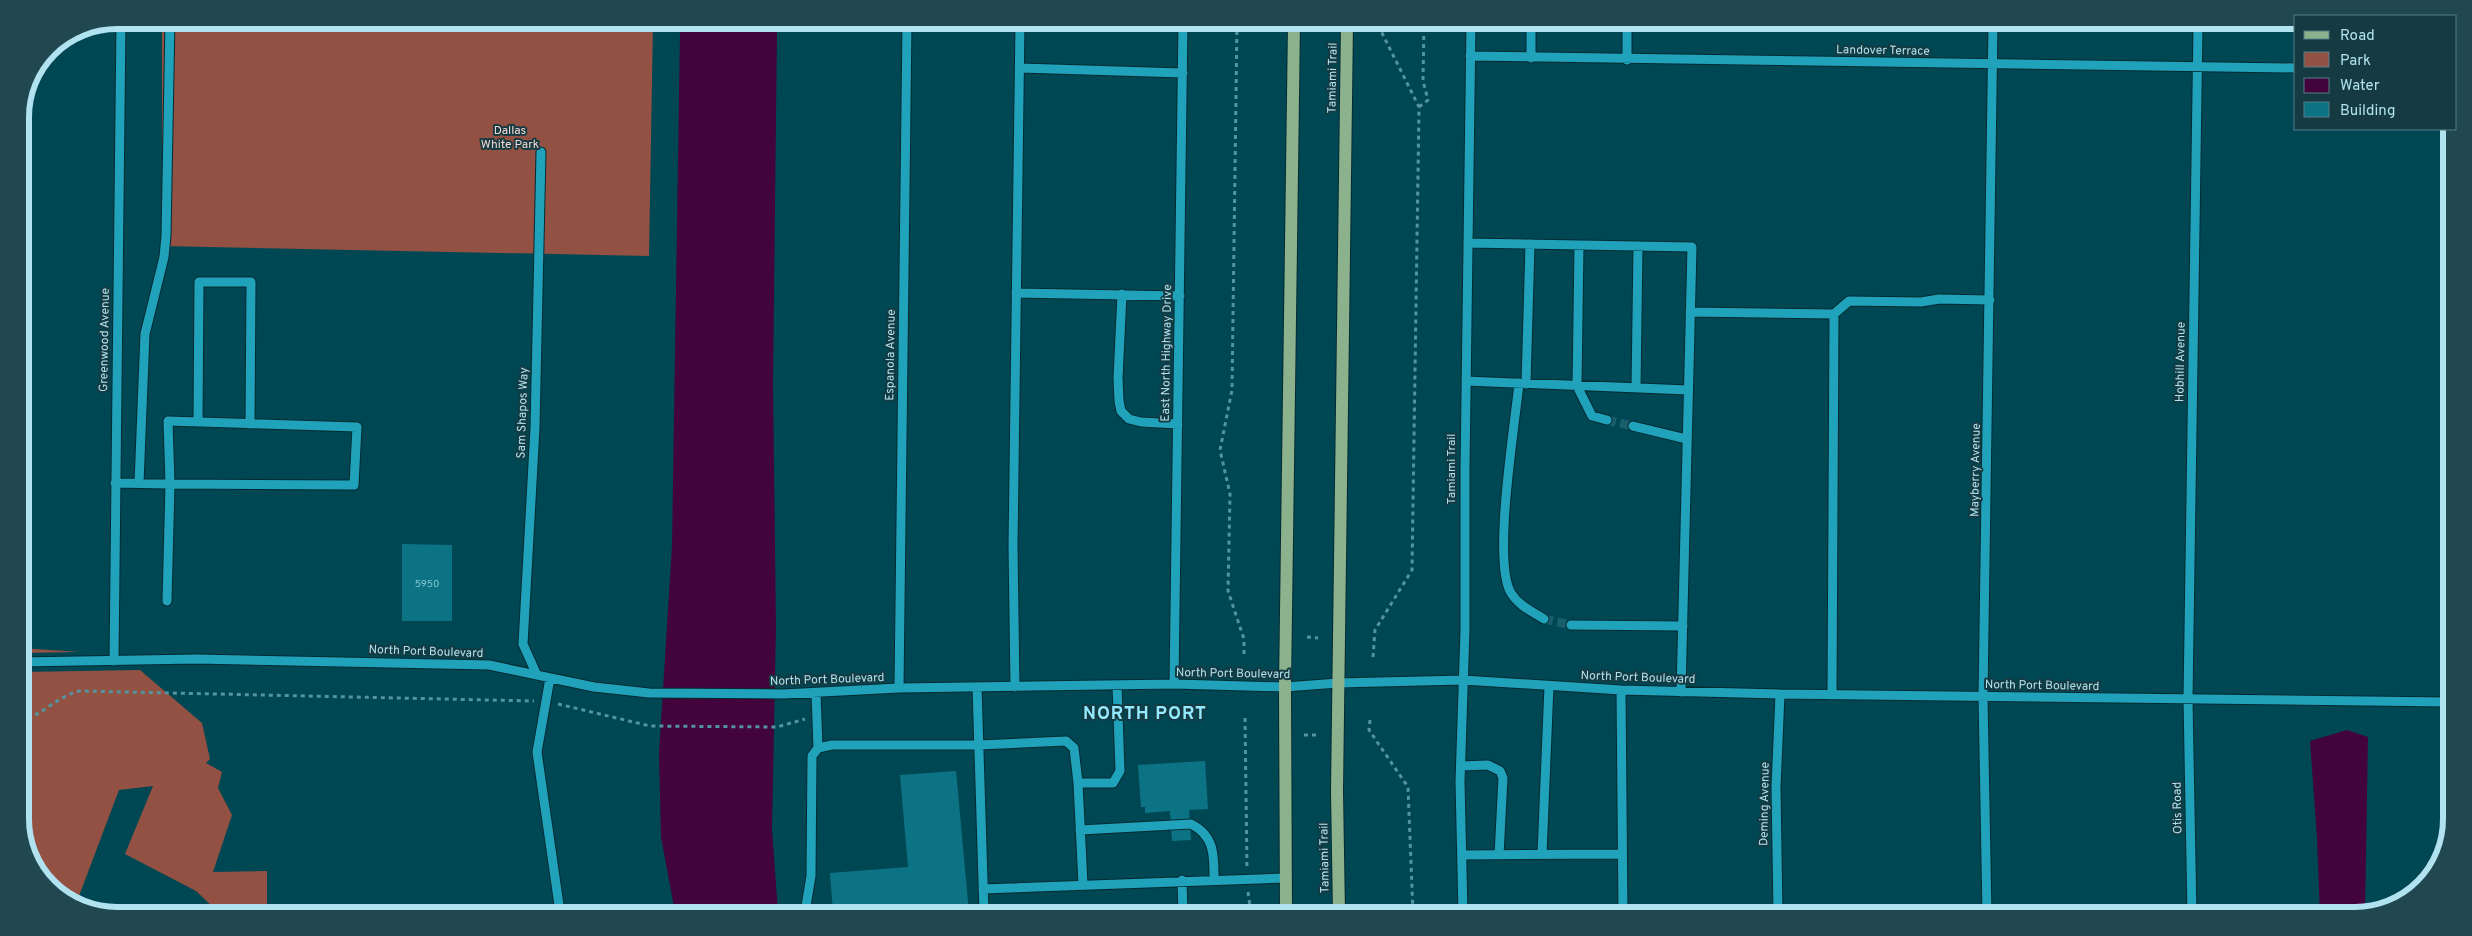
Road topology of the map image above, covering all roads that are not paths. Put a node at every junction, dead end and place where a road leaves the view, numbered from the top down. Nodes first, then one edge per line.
1 (121, 29) edge
2 (170, 29) edge
3 (907, 29) edge
4 (1020, 29) edge
5 (1183, 29) edge
6 (1294, 29) edge
7 (1346, 29) edge
8 (1471, 29) edge
9 (1531, 29) edge
10 (1627, 29) edge
11 (1993, 29) edge
12 (2198, 29) edge
13 (1470, 56) junction
14 (1531, 58) junction
15 (1627, 60) junction
16 (1993, 64) junction
17 (2197, 67) junction
18 (1020, 68) junction
19 (2294, 68) edge
20 (1183, 73) junction
21 (541, 152) dead end
22 (1468, 243) junction
23 (1530, 244) junction
24 (1579, 245) junction
25 (1638, 246) junction
26 (1016, 293) junction
27 (1122, 294) junction
28 (1180, 296) junction
29 (1990, 300) junction
30 (1690, 312) junction
31 (1834, 314) junction
32 (1466, 381) junction
33 (1523, 383) junction
34 (1577, 386) junction
35 (1636, 388) junction
36 (1688, 390) junction
37 (1607, 420) tunnel mouth
38 (198, 421) junction
39 (250, 424) junction
40 (1178, 424) junction
41 (1633, 426) tunnel mouth
42 (1687, 440) junction
43 (115, 483) junction
44 (139, 483) junction
45 (170, 484) junction
46 (167, 601) dead end
47 (1544, 619) tunnel mouth
48 (1571, 625) tunnel mouth
49 (1683, 626) junction
50 (114, 660) junction
51 (29, 662) edge
52 (536, 673) junction
53 (550, 678) junction
54 (1463, 680) junction
55 (1338, 683) junction
56 (1174, 684) junction
57 (1117, 685) junction
58 (1549, 686) junction
59 (977, 687) junction
60 (1015, 687) junction
61 (1285, 687) junction
62 (898, 688) junction
63 (1620, 690) junction
64 (1682, 692) junction
65 (816, 693) junction
66 (1780, 694) junction
67 (1832, 694) junction
68 (1983, 696) junction
69 (2188, 699) junction
70 (2443, 702) edge
71 (979, 745) junction
72 (818, 748) junction
73 (1461, 766) junction
74 (1078, 783) junction
75 (1080, 830) junction
76 (1542, 854) junction
77 (1622, 854) junction
78 (1462, 855) junction
79 (1498, 855) junction
80 (1285, 878) junction
81 (1214, 879) junction
82 (1182, 880) junction
83 (1083, 884) junction
84 (983, 888) junction
85 (559, 907) edge
86 (806, 907) edge
87 (984, 907) edge
88 (1183, 907) edge
89 (1286, 907) edge
90 (1339, 907) edge
91 (1463, 907) edge
92 (1623, 907) edge
93 (1778, 907) edge
94 (1986, 907) edge
95 (2192, 907) edge

1 - 43 street, Greenwood Avenue
2 - 44 street
3 - 62 street, Espanola Avenue
4 - 18 street
5 - 20 street, East North Highway Drive
6 - 61 main road
7 - 55 main road, Tamiami Trail
8 - 13 street, Tamiami Trail
9 - 14 street
10 - 15 street
11 - 16 street, Mayberry Avenue
12 - 17 street, Hobhill Avenue
13 - 14 street, Landover Terrace
13 - 22 street, Tamiami Trail
14 - 15 street, Landover Terrace
15 - 16 street, Landover Terrace
16 - 17 street, Landover Terrace
16 - 29 street, Mayberry Avenue
17 - 19 street, Landover Terrace
17 - 69 street, Hobhill Avenue
18 - 20 street
18 - 26 street
20 - 28 street, East North Highway Drive
21 - 52 street, Sam Shapos Way
22 - 23 street
22 - 32 street, Tamiami Trail
23 - 24 street
23 - 33 street
24 - 25 street
24 - 34 street
25 - 30 street
25 - 35 street
26 - 27 street
26 - 60 street
27 - 28 street
27 - 40 street
28 - 40 street, East North Highway Drive
29 - 31 street
29 - 68 street, Mayberry Avenue
30 - 31 street
30 - 36 street
31 - 67 street
32 - 33 street
32 - 54 street, Tamiami Trail
33 - 34 street
33 - 47 street
34 - 35 street
34 - 37 street
35 - 36 street
36 - 42 street
38 - 39 street
38 - 39 street
38 - 45 street
39 - 45 street
40 - 56 street, East North Highway Drive
41 - 42 street
42 - 49 street
43 - 44 street
43 - 50 street, Greenwood Avenue
44 - 45 street
45 - 46 street
48 - 49 street
49 - 64 street
50 - 51 street, North Port Boulevard
50 - 52 street, North Port Boulevard
52 - 53 street, North Port Boulevard
53 - 65 street, North Port Boulevard
53 - 85 street
54 - 55 street, North Port Boulevard
54 - 58 street, North Port Boulevard
54 - 73 street, Tamiami Trail
55 - 61 street, North Port Boulevard
55 - 90 main road, Tamiami Trail
56 - 57 street, North Port Boulevard
56 - 61 street, North Port Boulevard
57 - 60 street, North Port Boulevard
57 - 74 street
58 - 63 street, North Port Boulevard
58 - 76 street
59 - 60 street, North Port Boulevard
59 - 62 street, North Port Boulevard
59 - 71 street
61 - 80 main road
62 - 65 street, North Port Boulevard
63 - 64 street, North Port Boulevard
63 - 77 street
64 - 66 street, North Port Boulevard
65 - 72 street
66 - 67 street, North Port Boulevard
66 - 93 street, Deming Avenue
67 - 68 street, North Port Boulevard
68 - 69 street, North Port Boulevard
68 - 94 street, Mayberry Avenue
69 - 70 street, North Port Boulevard
69 - 95 street, Otis Road
71 - 72 street
71 - 74 street
71 - 84 street
72 - 86 street
73 - 78 street, Tamiami Trail
73 - 79 street
74 - 75 street
75 - 81 street
75 - 83 street
76 - 77 street
76 - 79 street
77 - 92 street
78 - 79 street
78 - 91 street, Tamiami Trail
80 - 81 street
80 - 89 main road
81 - 82 street
82 - 83 street
82 - 88 street
83 - 84 street
84 - 87 street

